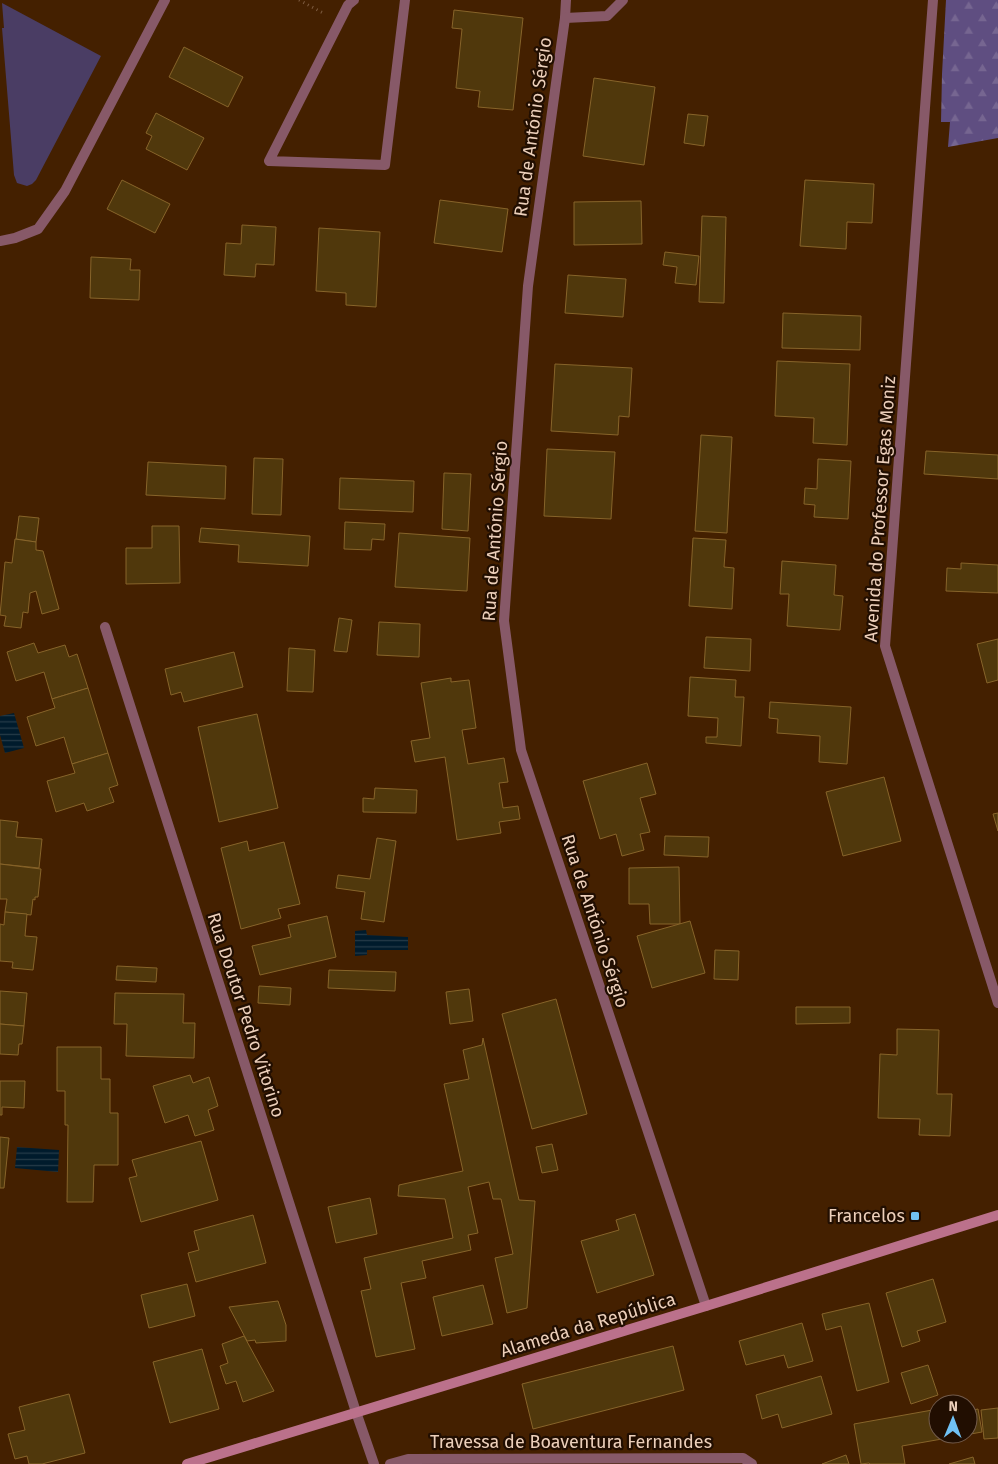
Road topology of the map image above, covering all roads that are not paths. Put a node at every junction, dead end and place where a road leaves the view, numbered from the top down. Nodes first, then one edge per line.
1 (165, 0) edge
2 (354, 0) edge
3 (405, 0) edge
4 (566, 0) edge
5 (623, 0) edge
6 (933, 0) edge
7 (564, 18) junction
8 (0, 241) edge
9 (105, 627) dead end
10 (998, 1003) edge
11 (998, 1215) edge
12 (706, 1306) junction
13 (356, 1412) junction
14 (187, 1464) edge
15 (374, 1464) edge
16 (390, 1464) edge
17 (752, 1464) edge

1 - 8 street
2 - 3 street
4 - 7 street, Rua de António Sérgio
5 - 7 street
6 - 10 street, Avenida do Professor Egas Moniz
7 - 12 street, Rua de António Sérgio
9 - 13 street, Rua Doutor Pedro Vitorino
11 - 12 main road, Alameda da República
12 - 13 main road, Alameda da República
13 - 14 main road, Alameda da República
13 - 15 street, Rua Doutor Pedro Vitorino
16 - 17 street, Travessa de Boaventura Fernandes

